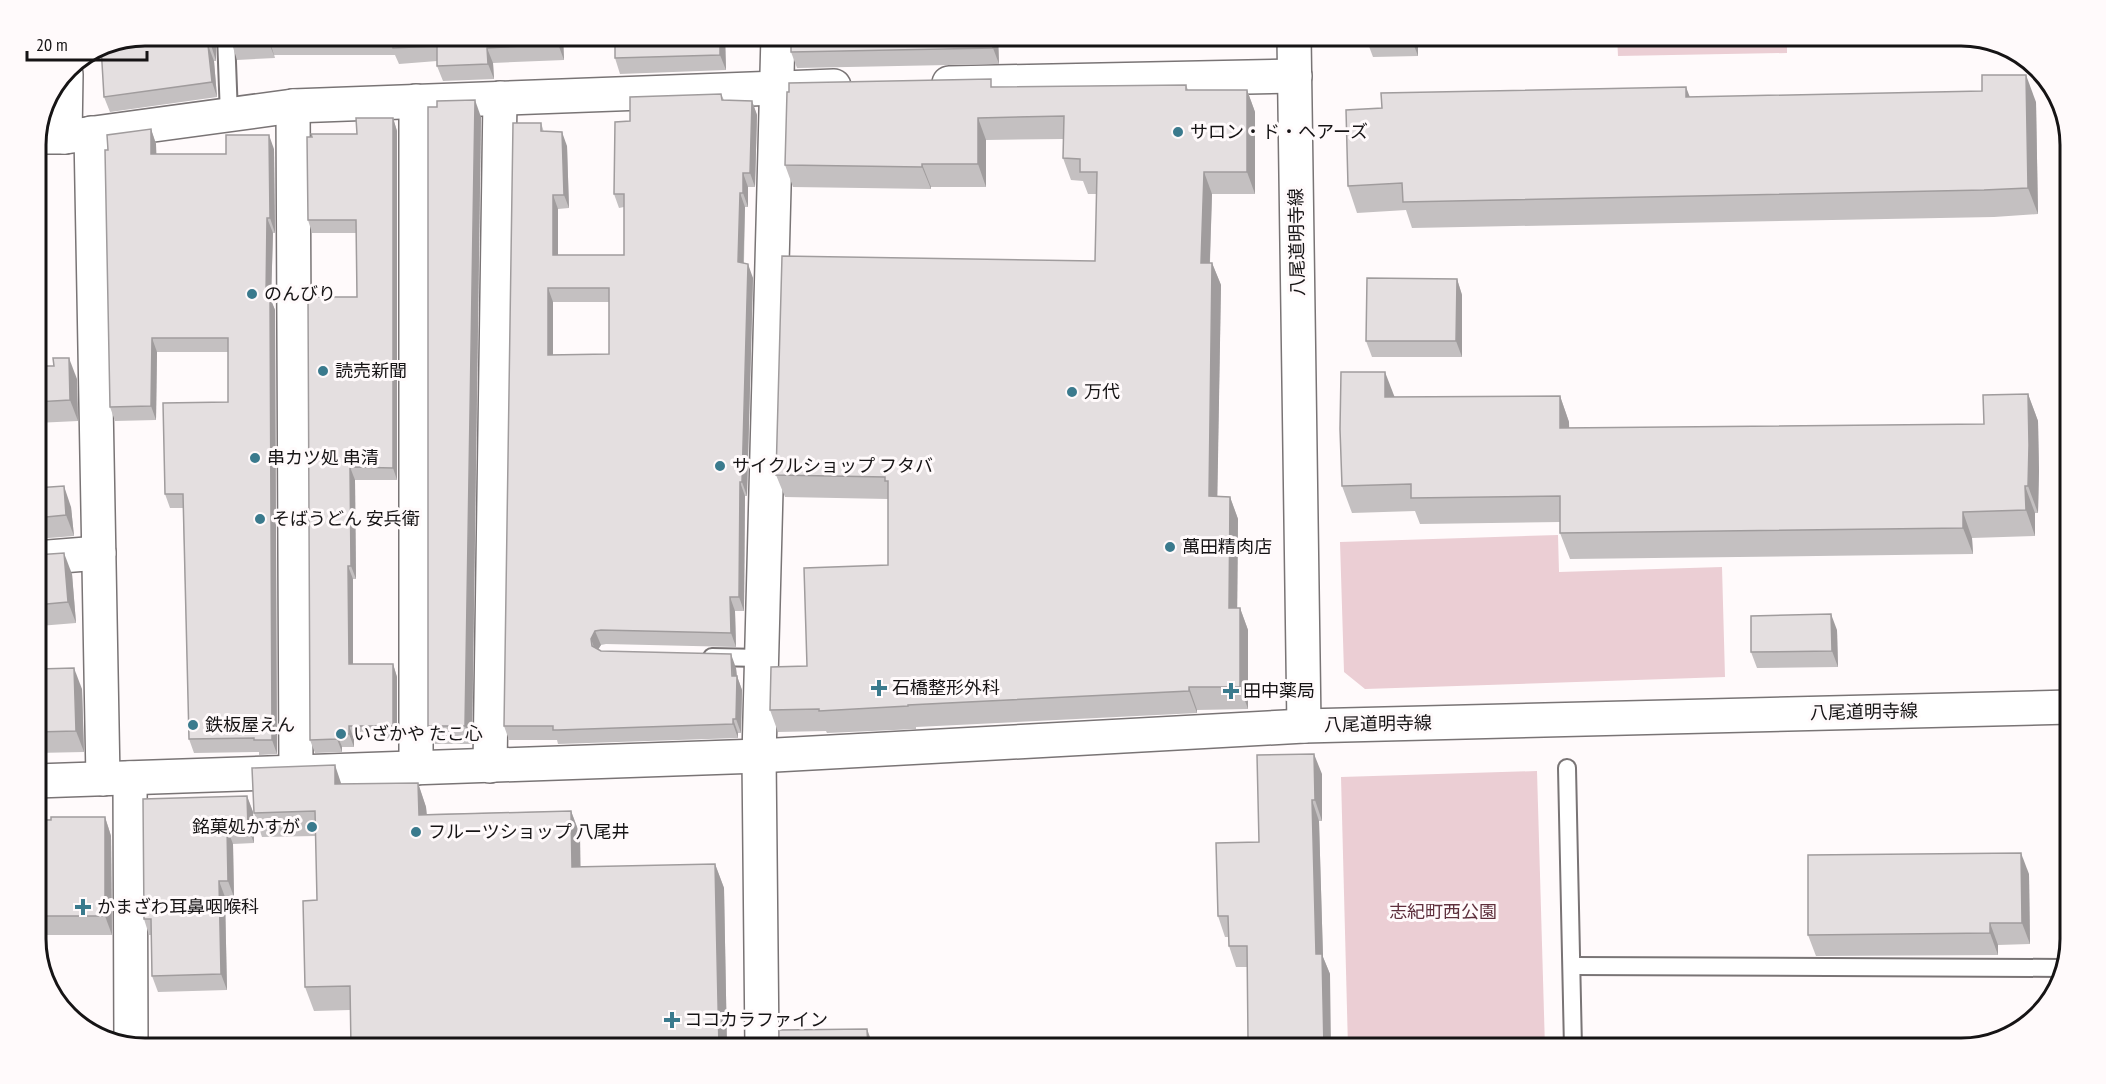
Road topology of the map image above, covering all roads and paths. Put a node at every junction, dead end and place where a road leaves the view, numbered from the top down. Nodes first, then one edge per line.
1 (226, 46) edge
2 (778, 46) edge
3 (1294, 46) edge
4 (1295, 76) junction
5 (918, 84) edge
6 (859, 85) edge
7 (777, 87) junction
8 (66, 88) edge
9 (500, 98) junction
10 (416, 101) junction
11 (293, 106) junction
12 (229, 115) junction
13 (64, 136) edge
14 (99, 553) junction
15 (47, 557) edge
16 (702, 657) edge
17 (761, 658) junction
18 (2060, 707) edge
19 (1304, 726) junction
20 (759, 756) junction
21 (490, 766) junction
22 (416, 768) junction
23 (1567, 768) dead end
24 (296, 772) junction
25 (116, 779) junction
26 (47, 781) edge
27 (1572, 966) junction
28 (2055, 968) edge
29 (131, 1036) edge
30 (762, 1037) edge
31 (1573, 1037) edge

1 - 12 lane
2 - 7 street
3 - 4 street, 八尾道明寺線
4 - 5 street
4 - 19 street, 八尾道明寺線
6 - 7 street
7 - 9 street
7 - 17 street
8 - 13 street
9 - 10 street
9 - 21 street
10 - 11 street
10 - 22 street
11 - 12 street
11 - 24 street
12 - 13 street
13 - 14 street
14 - 15 street
14 - 25 street
16 - 17 lane
17 - 20 street
18 - 19 street, 八尾道明寺線
19 - 20 street
20 - 21 street
20 - 30 street
21 - 22 street
22 - 24 street
23 - 27 lane
24 - 25 street
25 - 26 street
25 - 29 street
27 - 28 lane
27 - 31 lane

